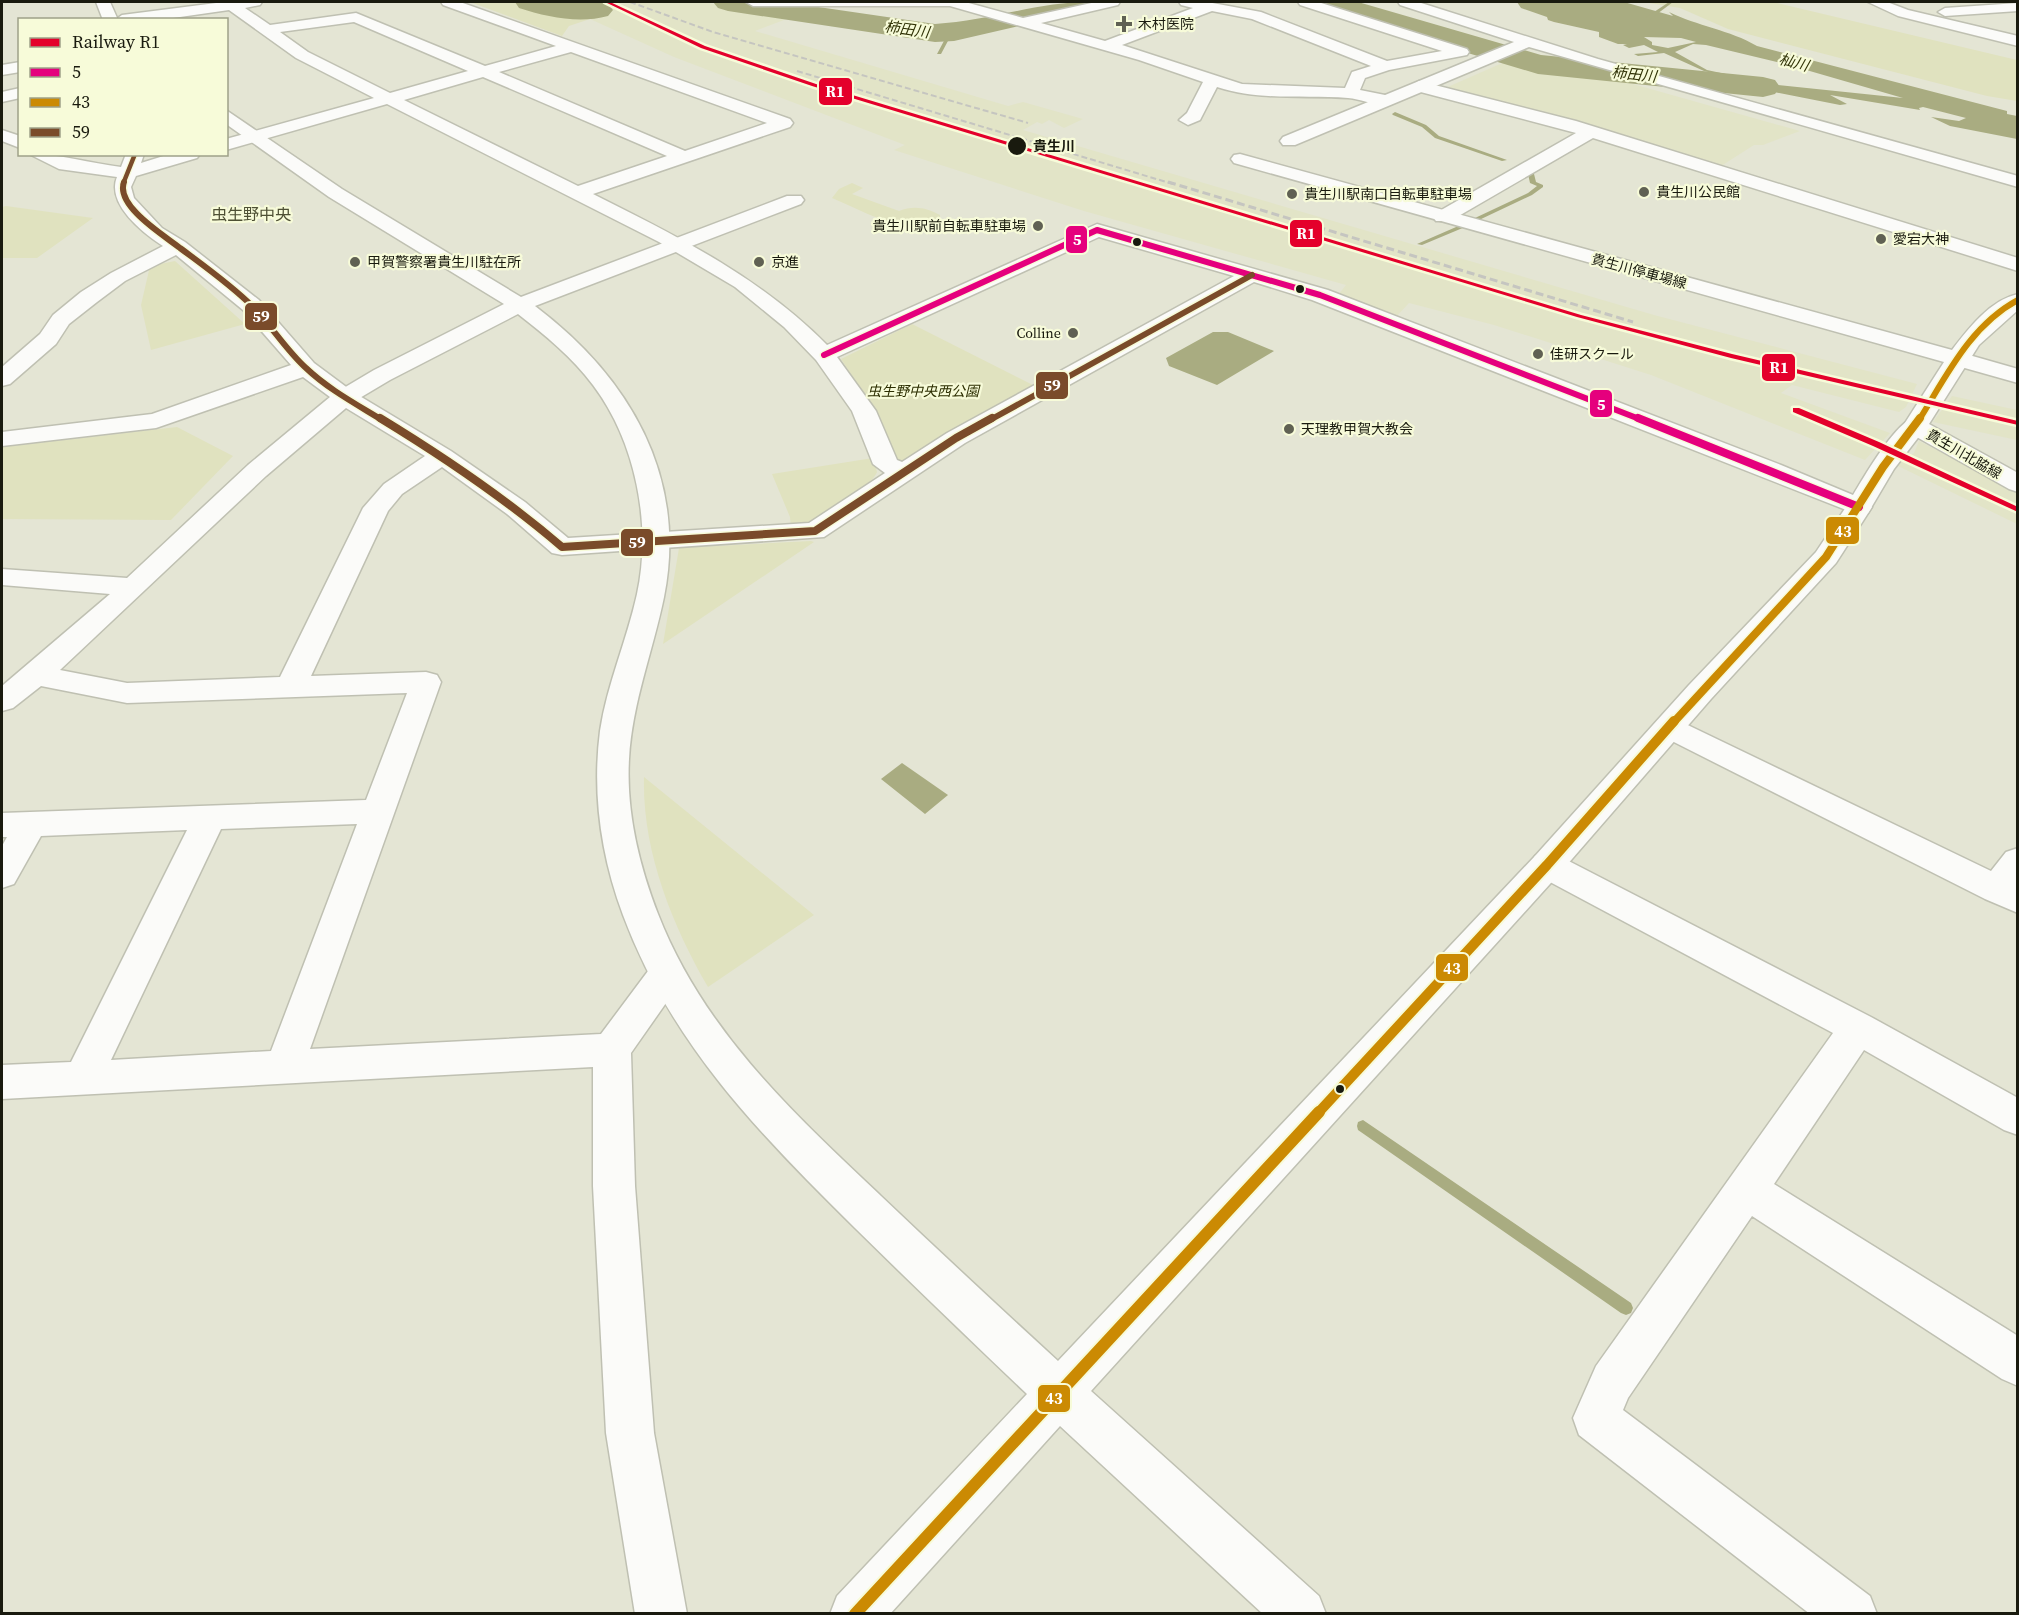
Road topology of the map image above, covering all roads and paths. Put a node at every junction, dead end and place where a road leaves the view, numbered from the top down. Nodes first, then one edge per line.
1 (103, 2) edge
2 (261, 2) edge
3 (448, 2) edge
4 (753, 2) edge
5 (957, 2) edge
6 (1113, 2) edge
7 (1186, 2) edge
8 (1305, 2) edge
9 (1405, 2) edge
10 (1875, 2) edge
11 (232, 3) edge
12 (1098, 5) junction
13 (1209, 7) junction
14 (2018, 7) edge
15 (1921, 16) junction
16 (110, 18) edge
17 (136, 18) edge
18 (1012, 20) junction
19 (1158, 25) junction
20 (265, 30) junction
21 (2018, 41) edge
22 (1528, 42) junction
23 (1106, 46) junction
24 (570, 47) junction
25 (1386, 66) junction
26 (18, 67) edge
27 (2, 70) edge
28 (483, 71) junction
29 (1212, 81) junction
30 (1419, 86) junction
31 (18, 93) edge
32 (1352, 93) junction
33 (2, 97) edge
34 (387, 99) junction
35 (1384, 100) junction
36 (228, 116) edge
37 (1188, 120) dead end
38 (1590, 132) junction
39 (2, 135) edge
40 (254, 136) junction
41 (1289, 141) dead end
42 (18, 142) edge
43 (228, 144) edge
44 (43, 156) edge
45 (134, 156) edge
46 (184, 156) edge
47 (684, 157) junction
48 (1240, 159) dead end
49 (126, 172) junction
50 (2018, 182) edge
51 (577, 194) junction
52 (794, 200) dead end
53 (1443, 217) junction
54 (679, 245) junction
55 (178, 246) junction
56 (2018, 265) edge
57 (1252, 275) junction
58 (2018, 300) edge
59 (519, 305) junction
60 (824, 355) junction
61 (1955, 358) junction
62 (306, 368) junction
63 (2018, 376) edge
64 (2, 380) edge
65 (345, 397) junction
66 (1915, 426) junction
67 (2, 439) edge
68 (442, 456) junction
69 (902, 472) junction
70 (2018, 484) edge
71 (1859, 507) junction
72 (658, 541) junction
73 (2, 577) edge
74 (134, 587) junction
75 (36, 675) junction
76 (291, 686) junction
77 (2, 701) edge
78 (1669, 728) junction
79 (379, 811) junction
80 (211, 816) junction
81 (16, 824) edge
82 (2018, 861) edge
83 (1547, 865) junction
84 (2, 875) edge
85 (2007, 895) edge
86 (667, 973) junction
87 (1858, 1028) junction
88 (612, 1050) junction
89 (284, 1069) junction
90 (83, 1078) junction
91 (2, 1082) edge
92 (2018, 1118) edge
93 (1746, 1189) junction
94 (2018, 1363) edge
95 (1057, 1394) junction
96 (661, 1614) edge
97 (855, 1614) edge
98 (1301, 1614) edge
99 (1852, 1614) edge

1 - 16 street
2 - 11 street
3 - 24 street
4 - 5 street
5 - 18 street
6 - 12 street
7 - 13 street
8 - 25 street
9 - 22 street
10 - 15 street
11 - 17 street
11 - 20 street
12 - 18 street
12 - 19 street
13 - 19 street
13 - 25 street
14 - 15 street
15 - 21 street
18 - 23 street
19 - 23 street
20 - 28 street
20 - 34 street
22 - 30 street
22 - 50 street
23 - 29 street
24 - 28 street
24 - 47 street
25 - 32 street
26 - 27 street
28 - 34 street
28 - 47 street
29 - 32 street
29 - 37 street
30 - 35 street
30 - 38 street
31 - 33 street
32 - 35 street
34 - 40 street
34 - 51 street
35 - 41 street
36 - 40 street
38 - 53 street
38 - 56 street
39 - 42 street
40 - 43 street
40 - 59 street
44 - 49 street
45 - 49 street
46 - 49 street
47 - 51 street
48 - 53 street, 貴生川停車場線
49 - 55 street
51 - 54 street
52 - 54 street
53 - 61 street, 貴生川停車場線
54 - 59 street
54 - 60 street
55 - 62 street
55 - 64 street
57 - 60 street
57 - 69 street
57 - 71 street
58 - 61 street
59 - 65 street
59 - 72 street
60 - 69 street
61 - 63 street, 貴生川停車場線
61 - 66 street, 貴生川北脇線
62 - 65 street
62 - 67 street
65 - 68 street
65 - 74 street
66 - 70 street, 貴生川北脇線
66 - 71 street
68 - 72 street
68 - 76 street
69 - 72 street
71 - 78 street
72 - 86 street
73 - 74 street
74 - 75 street
75 - 76 street
75 - 77 street
76 - 79 street
78 - 83 street
78 - 85 street
79 - 80 street
79 - 89 street
80 - 81 street
80 - 90 street
81 - 84 street
82 - 85 street
83 - 87 street
83 - 95 street
86 - 88 street
86 - 95 street
87 - 92 street
87 - 93 street
88 - 89 street
88 - 96 street
89 - 90 street
90 - 91 street
93 - 94 street
93 - 99 street
95 - 97 street
95 - 98 street

